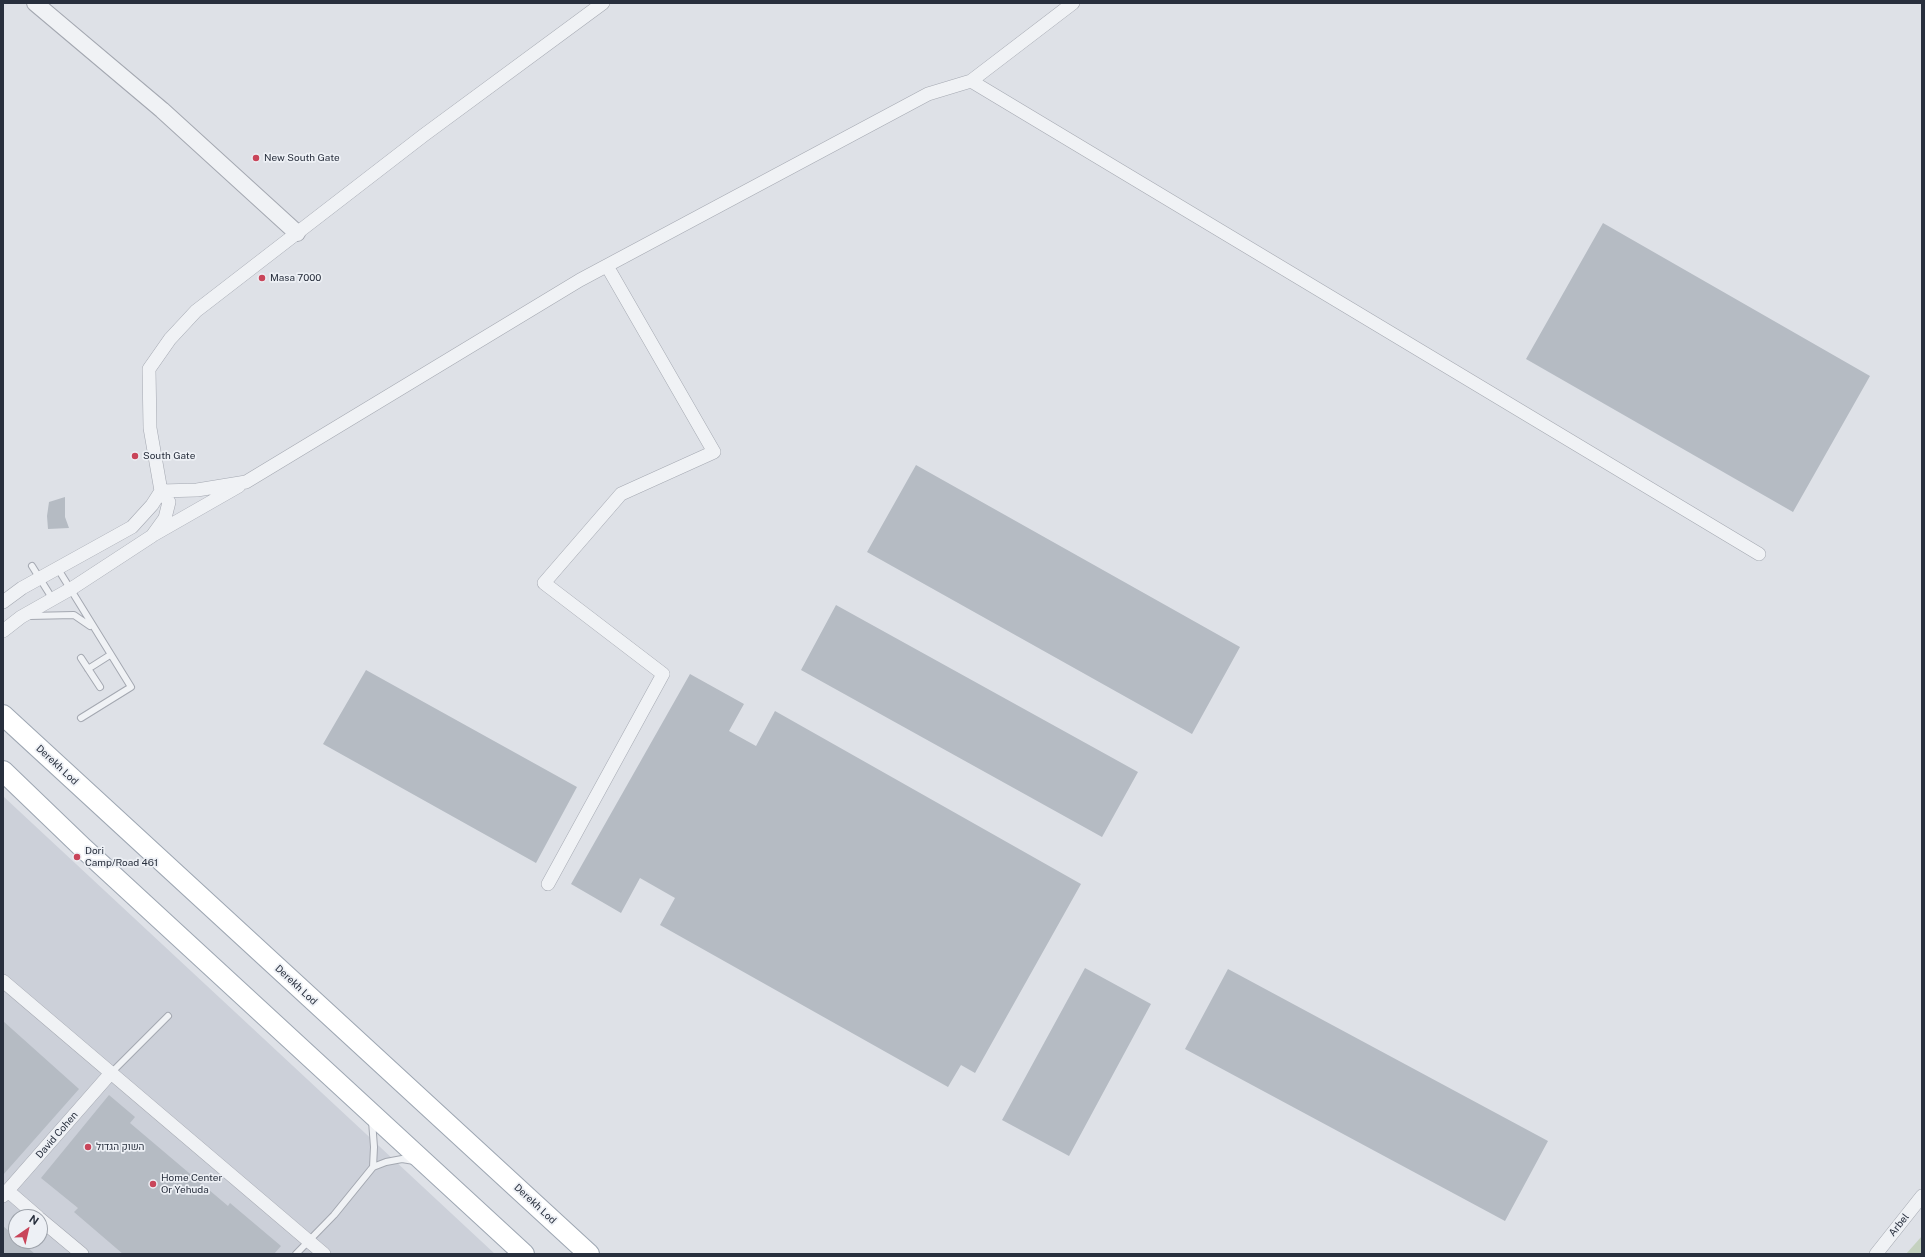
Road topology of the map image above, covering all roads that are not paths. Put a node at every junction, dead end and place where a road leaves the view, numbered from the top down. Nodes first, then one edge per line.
1 (35, 3) edge
2 (603, 3) edge
3 (1073, 3) edge
4 (971, 81) junction
5 (297, 233) junction
6 (607, 266) junction
7 (246, 482) junction
8 (161, 491) junction
9 (152, 536) junction
10 (1759, 554) dead end
11 (32, 566) dead end
12 (58, 569) junction
13 (40, 579) junction
14 (69, 589) junction
15 (52, 598) junction
16 (3, 602) edge
17 (21, 617) junction
18 (94, 630) junction
19 (3, 631) edge
20 (110, 655) junction
21 (81, 658) dead end
22 (88, 669) junction
23 (100, 687) dead end
24 (3, 715) edge
25 (81, 718) dead end
26 (3, 772) edge
27 (3, 784) edge
28 (51, 818) junction
29 (548, 884) dead end
30 (3, 982) edge
31 (168, 1016) dead end
32 (110, 1074) junction
33 (371, 1111) junction
34 (373, 1167) junction
35 (430, 1167) junction
36 (6, 1194) edge
37 (1922, 1196) edge
38 (27, 1209) edge
39 (48, 1226) edge
40 (309, 1241) junction
41 (82, 1254) edge
42 (296, 1254) edge
43 (324, 1254) edge
44 (524, 1254) edge
45 (589, 1254) edge
46 (1876, 1254) edge

1 - 5 street
2 - 5 street
3 - 4 street
4 - 6 street
4 - 10 street
5 - 8 street
6 - 7 street
6 - 29 street
7 - 8 street
7 - 9 street
8 - 9 street
8 - 12 street
9 - 14 street
11 - 13 lane
12 - 13 street
12 - 14 lane
13 - 15 lane
13 - 16 street
14 - 15 street
14 - 18 lane
15 - 17 street
17 - 18 lane
17 - 19 street
18 - 20 lane
20 - 22 lane
20 - 25 lane
21 - 22 lane
22 - 23 lane
24 - 45 main road, Derekh Lod
26 - 28 main road
27 - 28 main road
28 - 33 main road
30 - 32 street
31 - 32 lane
32 - 36 street, David Cohen
32 - 40 street
33 - 34 lane
33 - 35 main road
34 - 35 lane
34 - 40 lane
35 - 44 main road
36 - 38 street
37 - 46 street, Arbel
39 - 41 street
40 - 42 lane
40 - 43 street

